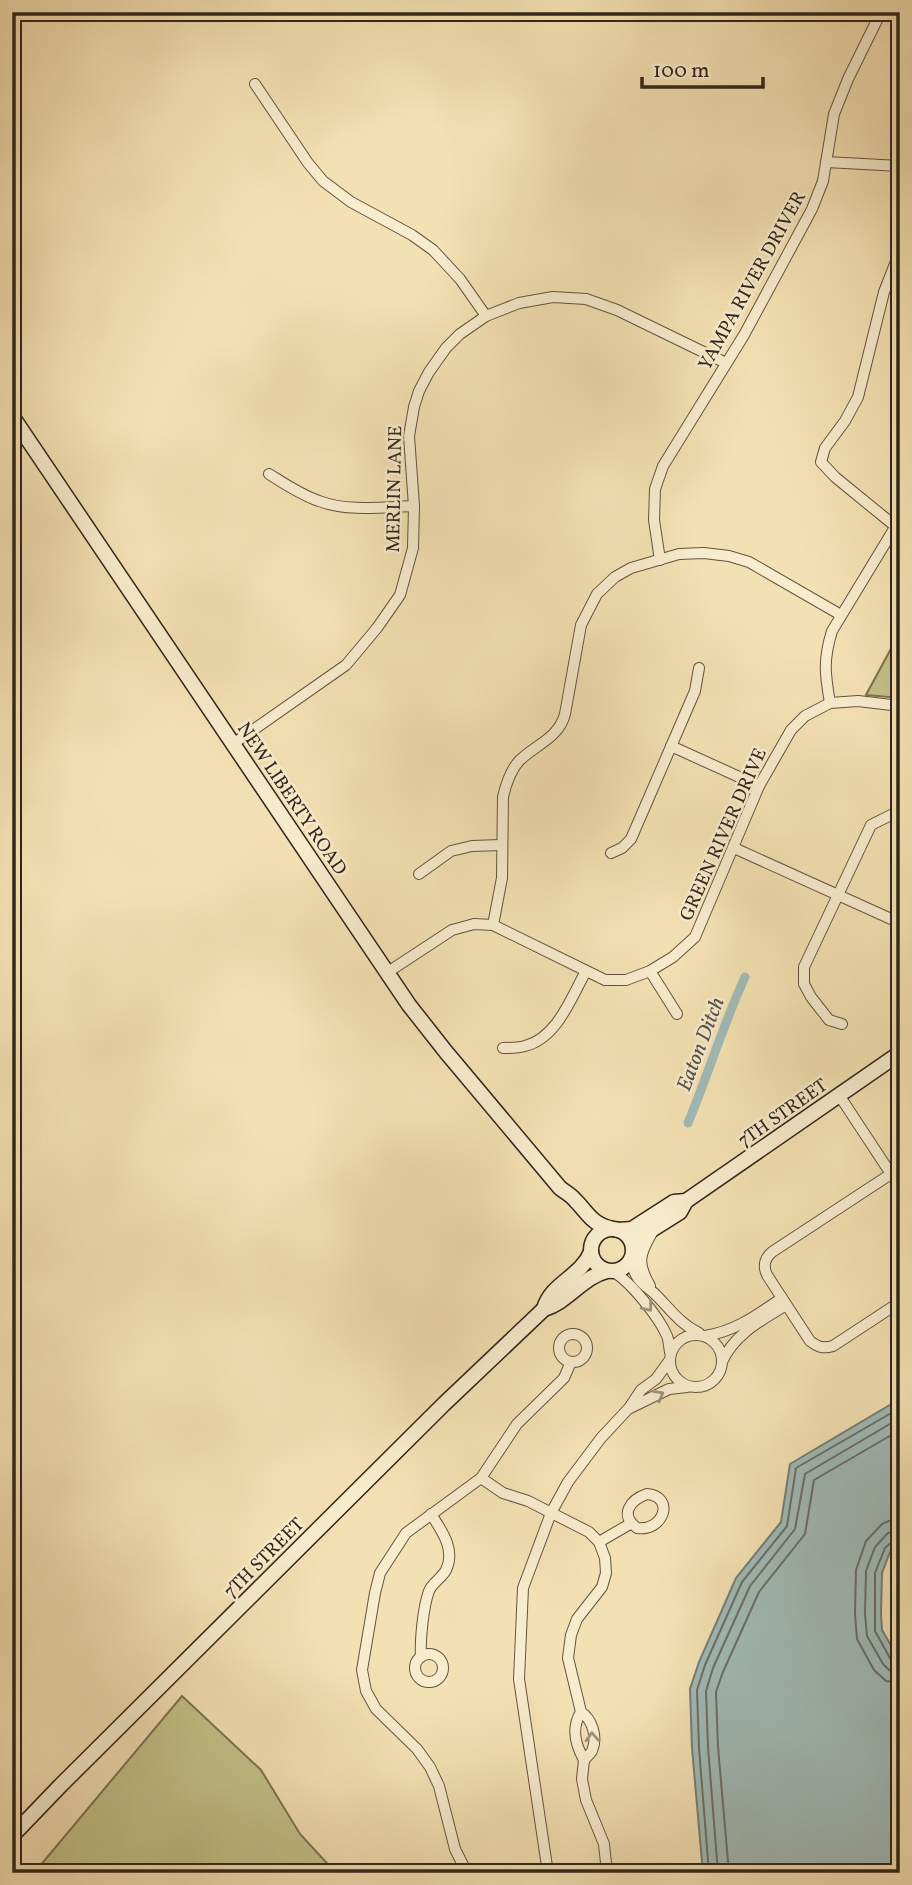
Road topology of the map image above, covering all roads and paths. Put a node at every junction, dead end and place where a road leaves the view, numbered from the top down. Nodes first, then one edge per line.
1 (881, 12) edge
2 (254, 84) dead end
3 (827, 162) junction
4 (900, 166) edge
5 (900, 251) edge
6 (895, 271) edge
7 (486, 316) junction
8 (726, 363) junction
9 (12, 416) edge
10 (269, 474) dead end
11 (414, 506) junction
12 (897, 522) edge
13 (660, 560) junction
14 (841, 615) junction
15 (699, 668) dead end
16 (830, 703) junction
17 (900, 706) edge
18 (233, 744) junction
19 (671, 746) junction
20 (759, 786) junction
21 (900, 814) edge
22 (501, 845) junction
23 (734, 848) junction
24 (611, 853) dead end
25 (419, 874) dead end
26 (838, 895) junction
27 (900, 923) edge
28 (493, 925) junction
29 (586, 971) junction
30 (650, 971) junction
31 (388, 972) junction
32 (677, 1014) dead end
33 (842, 1024) dead end
34 (503, 1048) dead end
35 (900, 1053) edge
36 (839, 1095) junction
37 (896, 1171) edge
38 (560, 1188) junction
39 (686, 1201) junction
40 (655, 1228) junction
41 (615, 1230) junction
42 (592, 1247) junction
43 (633, 1253) junction
44 (609, 1271) junction
45 (654, 1293) junction
46 (784, 1301) junction
47 (900, 1302) edge
48 (544, 1309) junction
49 (704, 1335) junction
50 (670, 1357) junction
51 (571, 1362) dead end
52 (722, 1363) junction
53 (690, 1387) junction
54 (629, 1408) junction
55 (481, 1478) junction
56 (551, 1513) junction
57 (431, 1514) junction
58 (630, 1524) dead end
59 (599, 1542) junction
60 (421, 1657) dead end
61 (581, 1712) junction
62 (584, 1760) junction
63 (12, 1836) edge
64 (469, 1873) edge
65 (548, 1873) edge
66 (607, 1873) edge

1 - 3 street, YAMPA RIVER DRIVER
2 - 7 street
3 - 4 street
3 - 8 street, YAMPA RIVER DRIVER
5 - 6 street
6 - 12 street
7 - 8 street, MERLIN LANE
7 - 11 street, MERLIN LANE
8 - 13 street, YAMPA RIVER DRIVER
9 - 18 street, NEW LIBERTY ROAD
10 - 11 street
11 - 18 street, MERLIN LANE
12 - 14 street
13 - 14 street
13 - 22 street
14 - 16 street
15 - 19 street
16 - 17 street, GREEN RIVER DRIVE
16 - 20 street, GREEN RIVER DRIVE
18 - 31 street, NEW LIBERTY ROAD
19 - 20 street
19 - 24 street
20 - 23 street, GREEN RIVER DRIVE
21 - 26 street
22 - 25 street
22 - 28 street
23 - 26 street
23 - 30 street, GREEN RIVER DRIVE
26 - 27 street
26 - 33 street
28 - 29 street, GREEN RIVER DRIVE
28 - 31 street
29 - 30 street, GREEN RIVER DRIVE
29 - 34 street
30 - 32 street
31 - 38 street, NEW LIBERTY ROAD
35 - 36 street, 7TH STREET
36 - 37 street
36 - 39 street, 7TH STREET
37 - 46 street
38 - 41 street, NEW LIBERTY ROAD
38 - 42 street, NEW LIBERTY ROAD
39 - 40 street, 7TH STREET
39 - 41 street, 7TH STREET
40 - 43 street, 7TH STREET
40 - 45 street
41 - 42 street
41 - 43 street
42 - 44 street
42 - 48 street, 7TH STREET
43 - 44 street
43 - 45 street
44 - 48 street, 7TH STREET
44 -> 50 street
45 - 49 street
46 - 47 street
46 - 49 street
46 - 52 street
48 - 63 street, 7TH STREET
49 - 50 street
49 - 52 street
50 - 53 street
50 - 54 street
51 - 55 street
52 - 53 street
54 -> 53 street
54 - 56 street
55 - 56 street
55 - 57 street
56 - 59 street
56 - 65 street
57 - 60 street
57 - 64 street
58 - 59 street
59 - 61 street
61 - 62 street
62 -> 61 street
62 - 66 street

